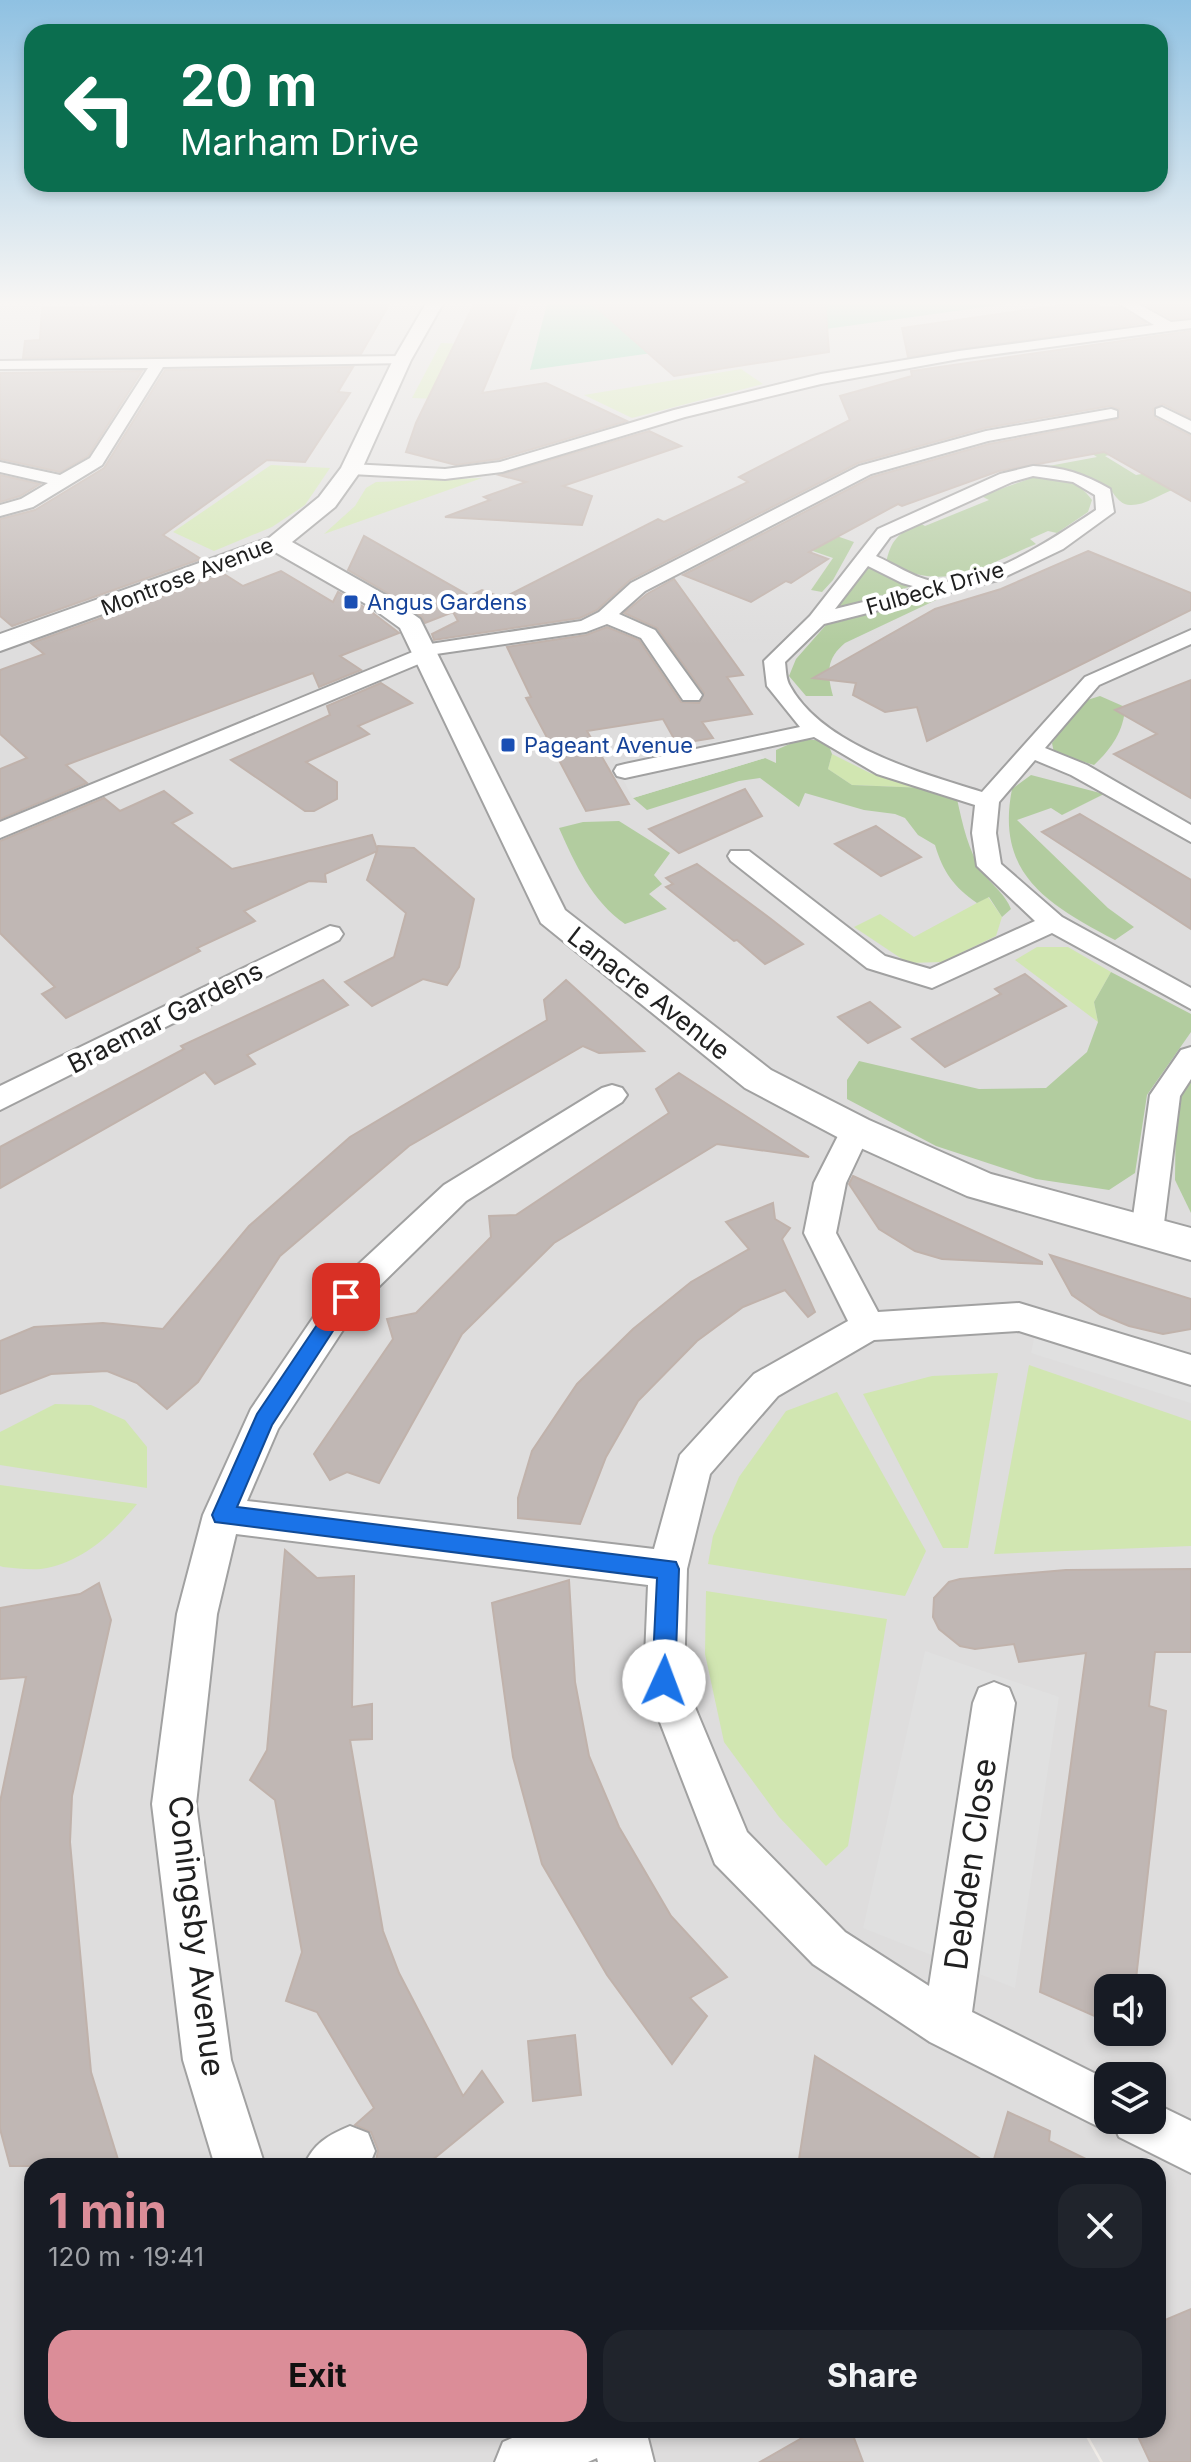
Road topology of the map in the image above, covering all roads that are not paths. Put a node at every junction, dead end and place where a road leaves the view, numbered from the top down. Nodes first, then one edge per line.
1 (125, 415) edge
2 (376, 415) edge
3 (674, 415) edge
4 (1106, 415) edge
5 (1167, 415) edge
6 (1191, 428) edge
7 (0, 467) edge
8 (351, 469) junction
9 (66, 482) junction
10 (0, 511) edge
11 (277, 543) junction
12 (864, 557) junction
13 (942, 588) junction
14 (606, 616) junction
15 (817, 620) junction
16 (1191, 636) edge
17 (0, 643) edge
18 (425, 652) junction
19 (691, 695) dead end
20 (817, 730) junction
21 (1030, 750) junction
22 (625, 771) dead end
23 (987, 801) junction
24 (0, 831) edge
25 (1191, 835) edge
26 (740, 856) dead end
27 (1053, 923) junction
28 (330, 934) dead end
29 (1191, 1000) edge
30 (1191, 1057) edge
31 (612, 1095) dead end
32 (0, 1099) edge
33 (856, 1130) junction
34 (1147, 1231) junction
35 (1191, 1244) edge
36 (868, 1326) junction
37 (1191, 1370) edge
38 (222, 1515) junction
39 (668, 1569) junction
40 (994, 1703) dead end
41 (947, 2025) junction
42 (1094, 2099) edge
43 (1164, 2134) edge
44 (1191, 2148) edge
45 (238, 2158) edge
46 (578, 2438) edge
47 (620, 2438) edge
48 (523, 2462) edge
49 (626, 2462) edge

1 - 9 street
2 - 8 street, Montrose Avenue
3 - 8 street
4 - 14 street
5 - 6 street
7 - 9 street
8 - 11 street, Montrose Avenue
9 - 10 street
11 - 17 street, Montrose Avenue
11 - 18 street, Lanacre Avenue
12 - 13 street
12 - 13 street, Fulbeck Drive
12 - 15 street, Fulbeck Drive
13 - 15 street, Fulbeck Drive
14 - 18 street
14 - 19 street
15 - 20 street, Fulbeck Drive
16 - 21 street
18 - 24 street
18 - 33 street, Lanacre Avenue
20 - 22 street
20 - 23 street, Fulbeck Drive
21 - 23 street
21 - 25 street
23 - 27 street
26 - 27 street
27 - 29 street
28 - 32 street, Braemar Gardens
30 - 34 street
31 - 38 street, Coningsby Avenue
33 - 34 street, Lanacre Avenue
33 - 36 street
34 - 35 street, Lanacre Avenue
36 - 37 street
36 - 39 street
38 - 39 street
38 - 45 street, Coningsby Avenue
39 - 41 street
40 - 41 street, Debden Close
41 - 42 street
43 - 44 street
46 - 48 street
47 - 49 street

